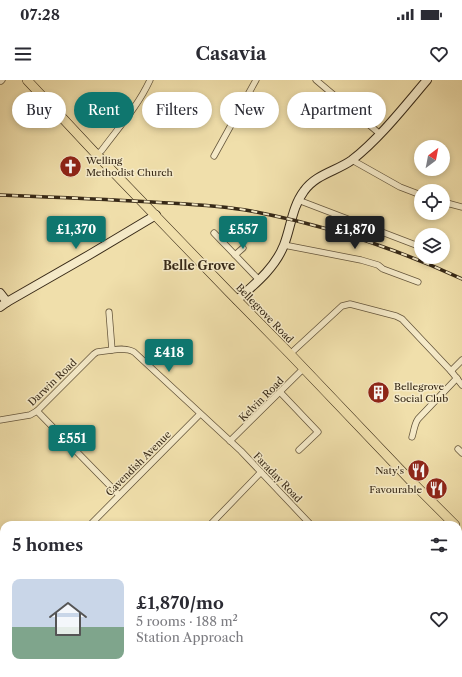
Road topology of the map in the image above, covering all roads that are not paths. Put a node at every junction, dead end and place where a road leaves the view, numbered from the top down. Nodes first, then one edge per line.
1 (27, 80) edge
2 (150, 80) edge
3 (256, 80) edge
4 (316, 80) edge
5 (427, 80) edge
6 (380, 134) junction
7 (97, 155) junction
8 (214, 156) dead end
9 (352, 160) junction
10 (414, 192) edge
11 (298, 200) junction
12 (450, 204) edge
13 (462, 207) edge
14 (156, 215) junction
15 (214, 233) dead end
16 (414, 244) edge
17 (284, 245) junction
18 (243, 248) dead end
19 (235, 255) junction
20 (259, 280) junction
21 (418, 282) dead end
22 (0, 293) edge
23 (237, 300) junction
24 (7, 302) junction
25 (0, 307) edge
26 (109, 312) dead end
27 (112, 350) junction
28 (290, 354) junction
29 (462, 360) edge
30 (304, 369) junction
31 (452, 371) junction
32 (457, 378) junction
33 (462, 385) edge
34 (280, 392) junction
35 (37, 411) junction
36 (200, 414) junction
37 (0, 420) edge
38 (412, 437) dead end
39 (230, 442) junction
40 (299, 450) dead end
41 (261, 472) junction
42 (119, 495) junction
43 (94, 521) edge
44 (214, 521) edge
45 (307, 521) edge
46 (451, 521) edge

1 - 7 main road, Bellegrove Road
2 - 7 street
3 - 8 street
4 - 6 street
5 - 6 street
6 - 9 street
7 - 14 main road, Bellegrove Road
9 - 10 street
9 - 11 street
11 - 16 street
11 - 17 street
12 - 13 street
14 - 23 main road, Bellegrove Road
14 - 24 street
15 - 19 street
17 - 20 street
17 - 21 street
18 - 19 street
19 - 20 street
20 - 23 street
22 - 24 street
23 - 28 main road, Bellegrove Road
24 - 25 street
26 - 27 street
27 - 35 street, Darwin Road
27 - 36 street, Darwin Road
28 - 30 main road, Bellegrove Road
28 - 31 street
29 - 31 street
30 - 34 street, Kelvin Road
30 - 46 main road, Bellegrove Road
31 - 32 street
32 - 33 street
32 - 38 street
34 - 39 street, Kelvin Road
34 - 40 street
35 - 37 street, Darwin Road
35 - 42 street
36 - 39 street, Darwin Road
36 - 42 street, Cavendish Avenue
39 - 41 street, Faraday Road
41 - 44 street
41 - 45 street, Faraday Road
42 - 43 street, Cavendish Avenue

